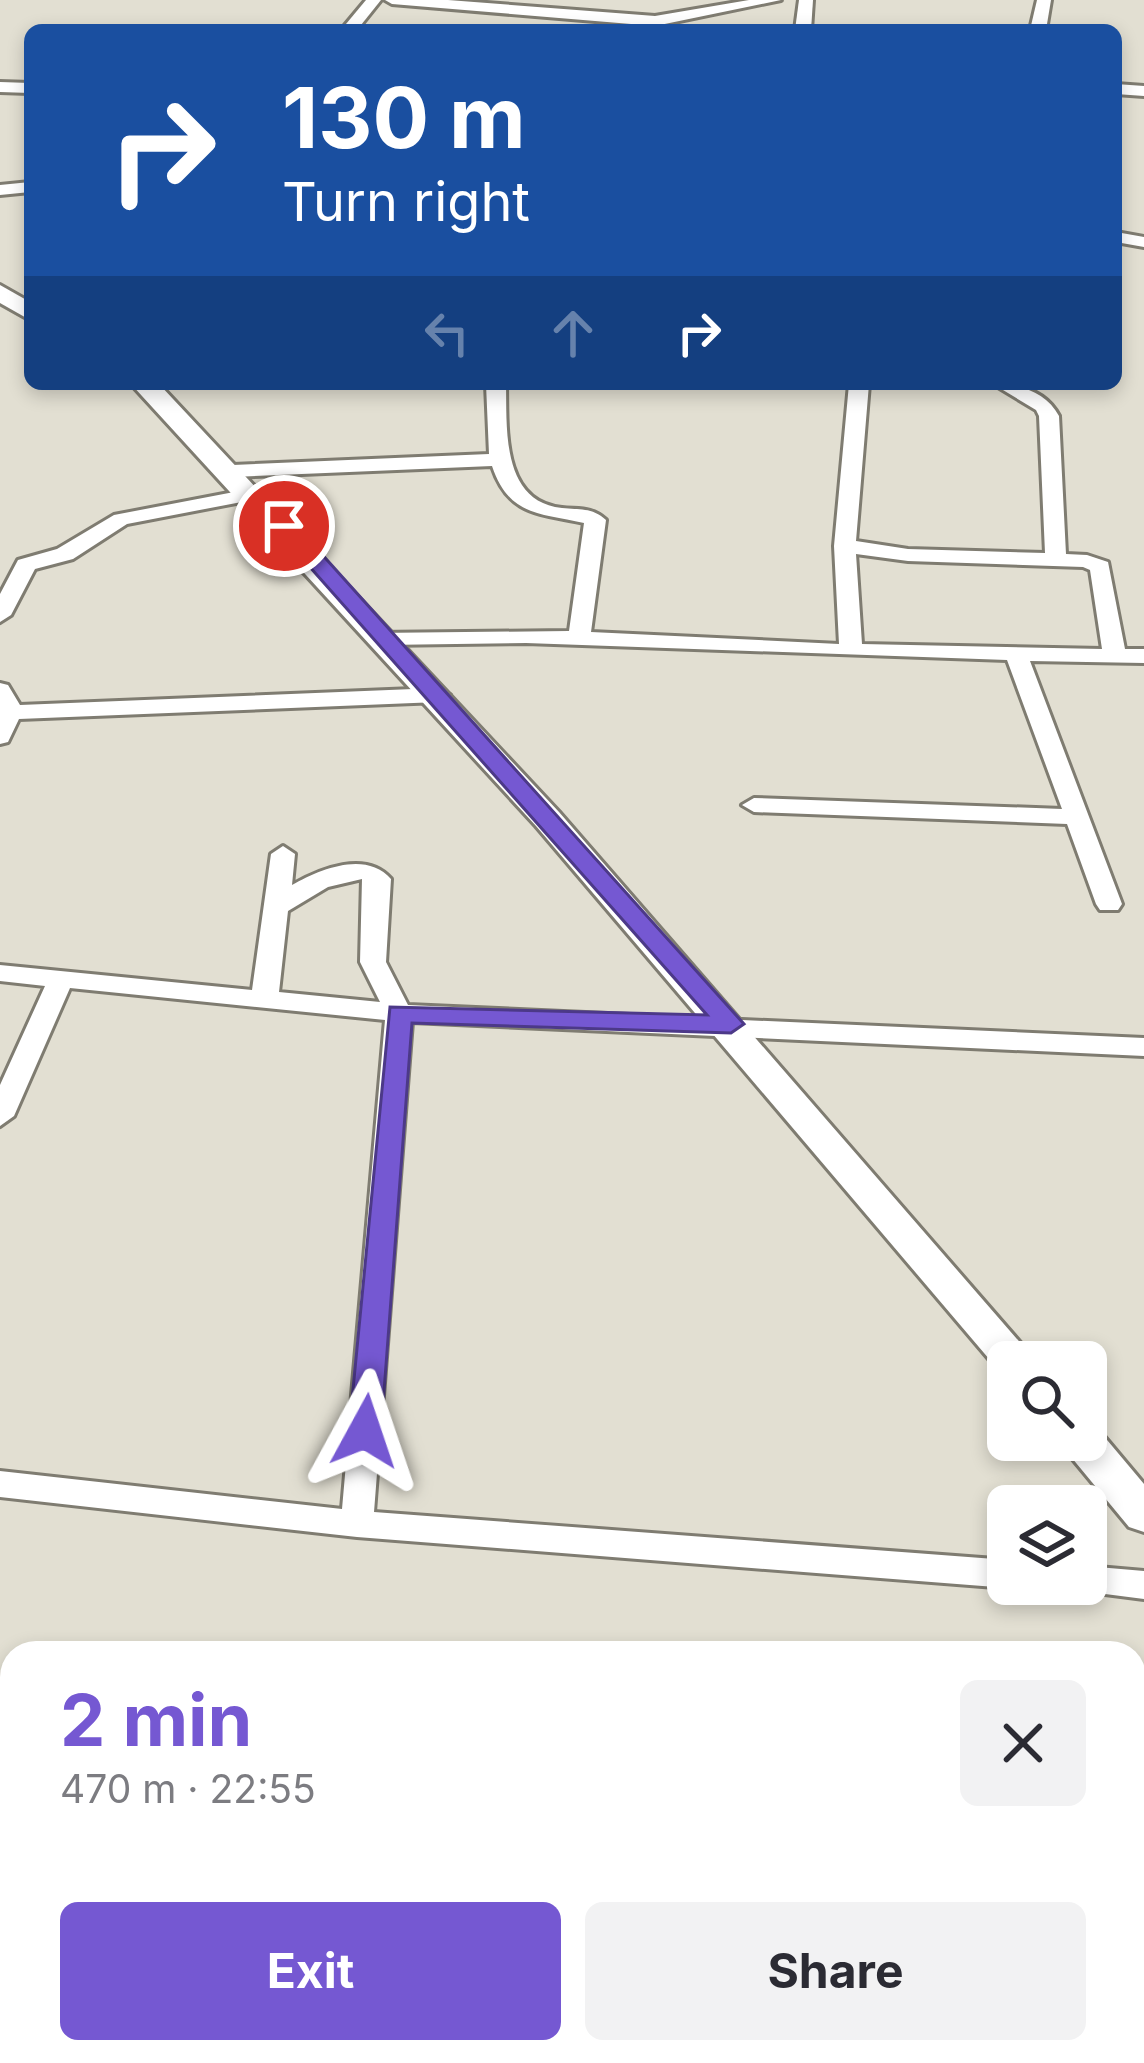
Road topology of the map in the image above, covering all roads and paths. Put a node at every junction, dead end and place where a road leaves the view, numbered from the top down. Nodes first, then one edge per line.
1 (374, 0) edge
2 (392, 0) edge
3 (774, 0) edge
4 (354, 24) edge
5 (150, 390) edge
6 (496, 390) edge
7 (858, 390) edge
8 (1014, 390) edge
9 (500, 460) junction
10 (244, 483) junction
11 (845, 546) junction
12 (1056, 560) junction
13 (0, 616) edge
14 (383, 638) junction
15 (579, 638) junction
16 (851, 651) junction
17 (1017, 656) junction
18 (1115, 656) junction
19 (1144, 656) edge
20 (438, 695) junction
21 (4, 697) edge
22 (0, 737) edge
23 (754, 805) dead end
24 (1078, 817) junction
25 (283, 854) dead end
26 (1109, 904) dead end
27 (276, 908) junction
28 (0, 973) edge
29 (60, 981) junction
30 (265, 1001) junction
31 (400, 1013) junction
32 (731, 1024) junction
33 (1144, 1047) edge
34 (0, 1116) edge
35 (998, 1341) edge
36 (1099, 1461) edge
37 (0, 1484) edge
38 (1144, 1515) edge
39 (357, 1524) junction
40 (987, 1572) edge
41 (1107, 1582) edge
42 (1144, 1585) edge

1 - 4 street
2 - 3 street
5 - 10 main road
6 - 9 street
7 - 11 street
8 - 12 street
9 - 10 street
9 - 15 street
10 - 13 street
10 - 14 main road
11 - 12 street
11 - 16 street
12 - 18 street
14 - 15 street
14 - 20 main road
15 - 16 street
16 - 17 street
17 - 18 street
17 - 24 street
18 - 19 street
20 - 21 street
20 - 32 main road
21 - 22 street
23 - 24 street
24 - 26 street
25 - 27 street
27 - 30 street
27 - 31 street
28 - 29 street
29 - 30 street
29 - 34 street
30 - 31 street
31 - 32 street
31 - 39 street
32 - 33 street
32 - 35 main road
36 - 38 main road
37 - 39 street
39 - 40 street
41 - 42 street

